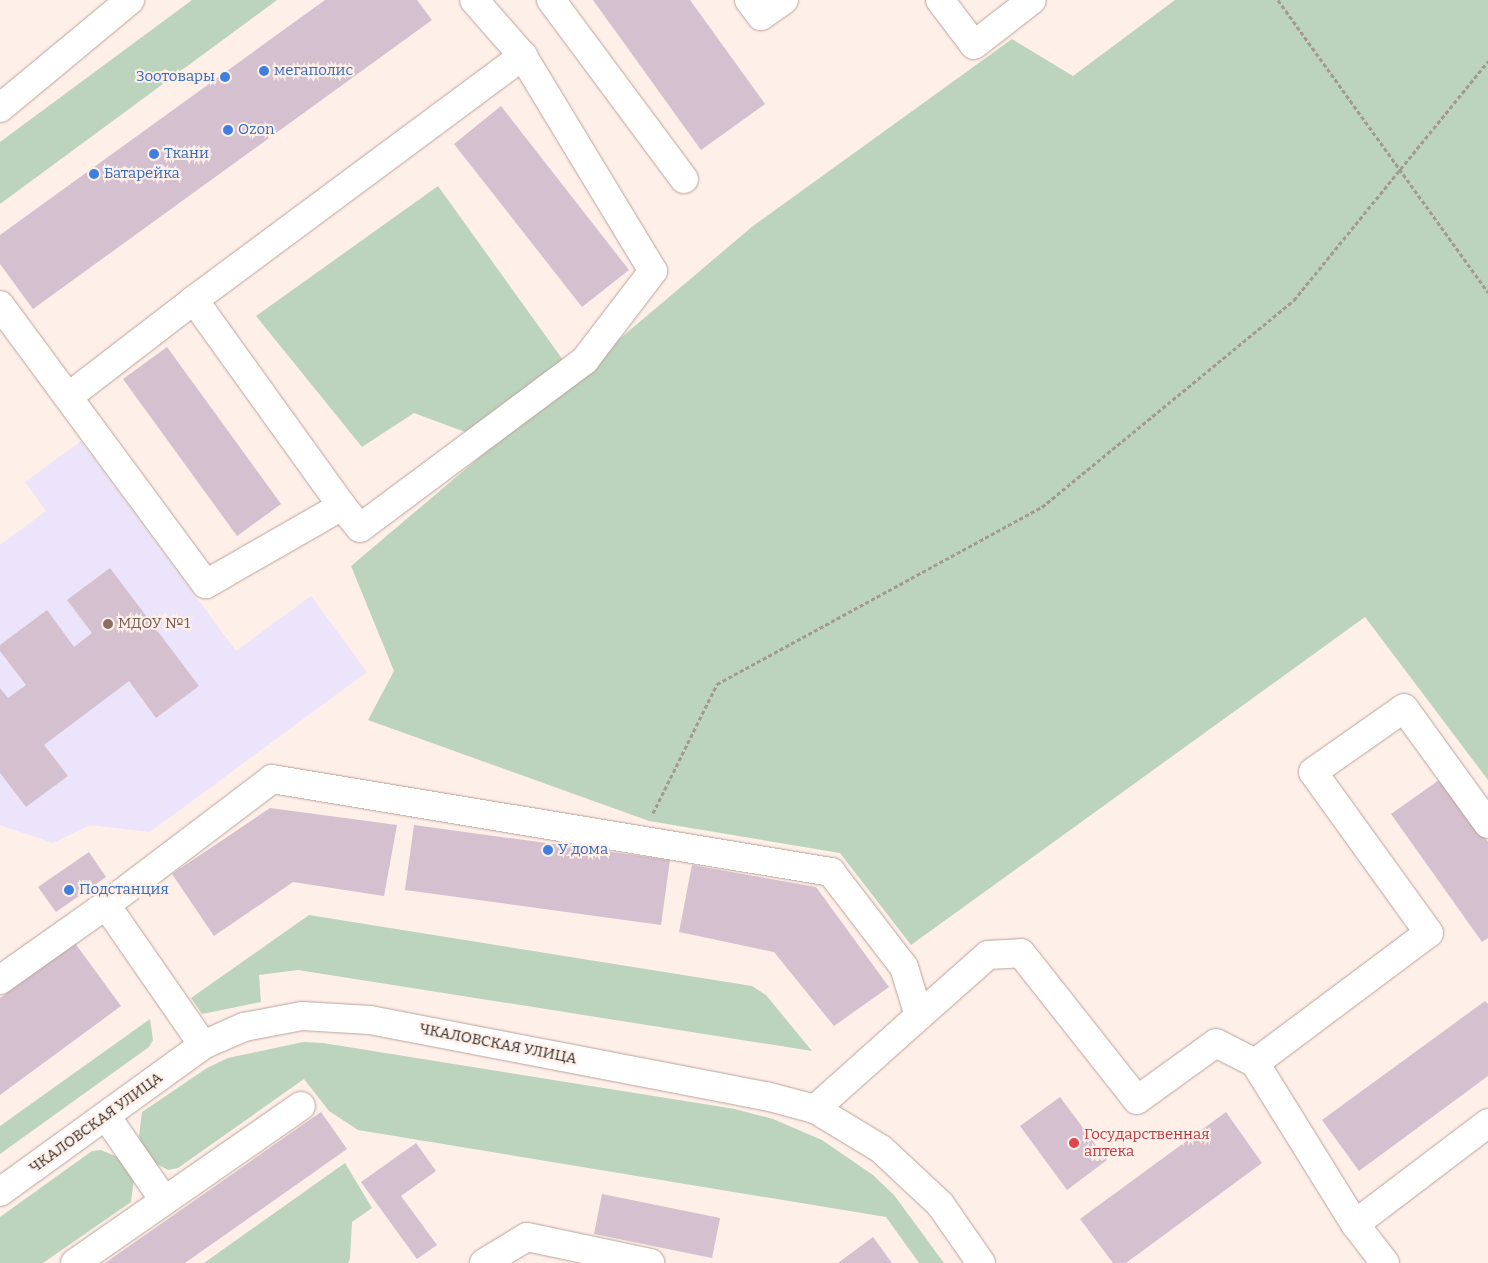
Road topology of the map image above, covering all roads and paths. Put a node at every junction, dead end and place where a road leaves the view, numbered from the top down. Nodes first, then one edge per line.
1 (130, 0) edge
2 (474, 0) edge
3 (551, 0) edge
4 (749, 0) edge
5 (784, 0) edge
6 (940, 0) edge
7 (1032, 0) edge
8 (1278, 0) edge
9 (523, 56) junction
10 (1488, 61) edge
11 (0, 108) edge
12 (1400, 170) junction
13 (684, 178) dead end
14 (1488, 292) edge
15 (194, 300) junction
16 (0, 305) edge
17 (68, 397) junction
18 (342, 506) junction
19 (650, 821) dead end
20 (1488, 824) edge
21 (106, 905) junction
22 (0, 980) edge
23 (919, 1016) junction
24 (204, 1045) junction
25 (1255, 1063) junction
26 (301, 1106) dead end
27 (815, 1110) junction
28 (106, 1116) junction
29 (1488, 1123) edge
30 (0, 1192) edge
31 (164, 1200) junction
32 (1356, 1224) junction
33 (527, 1237) junction
34 (75, 1263) edge
35 (484, 1263) edge
36 (546, 1263) edge
37 (650, 1263) edge
38 (981, 1263) edge
39 (1385, 1263) edge

1 - 11 street
2 - 9 street
3 - 13 street
4 - 5 street
6 - 7 street
8 - 12 path
9 - 15 street
9 - 18 street
10 - 12 path
12 - 14 path
12 - 19 path
15 - 17 street
15 - 18 street
16 - 17 street
17 - 18 street
20 - 25 street
21 - 22 street
21 - 23 street
21 - 24 street
23 - 25 street
23 - 27 street
24 - 27 street, ЧКАЛОВСКАЯ УЛИЦА
24 - 28 street, ЧКАЛОВСКАЯ УЛИЦА
25 - 32 street
26 - 31 street
27 - 38 street, ЧКАЛОВСКАЯ УЛИЦА
28 - 30 street, ЧКАЛОВСКАЯ УЛИЦА
28 - 31 street
29 - 32 street
31 - 34 street
32 - 39 street
33 - 35 street
33 - 36 street
33 - 37 street

